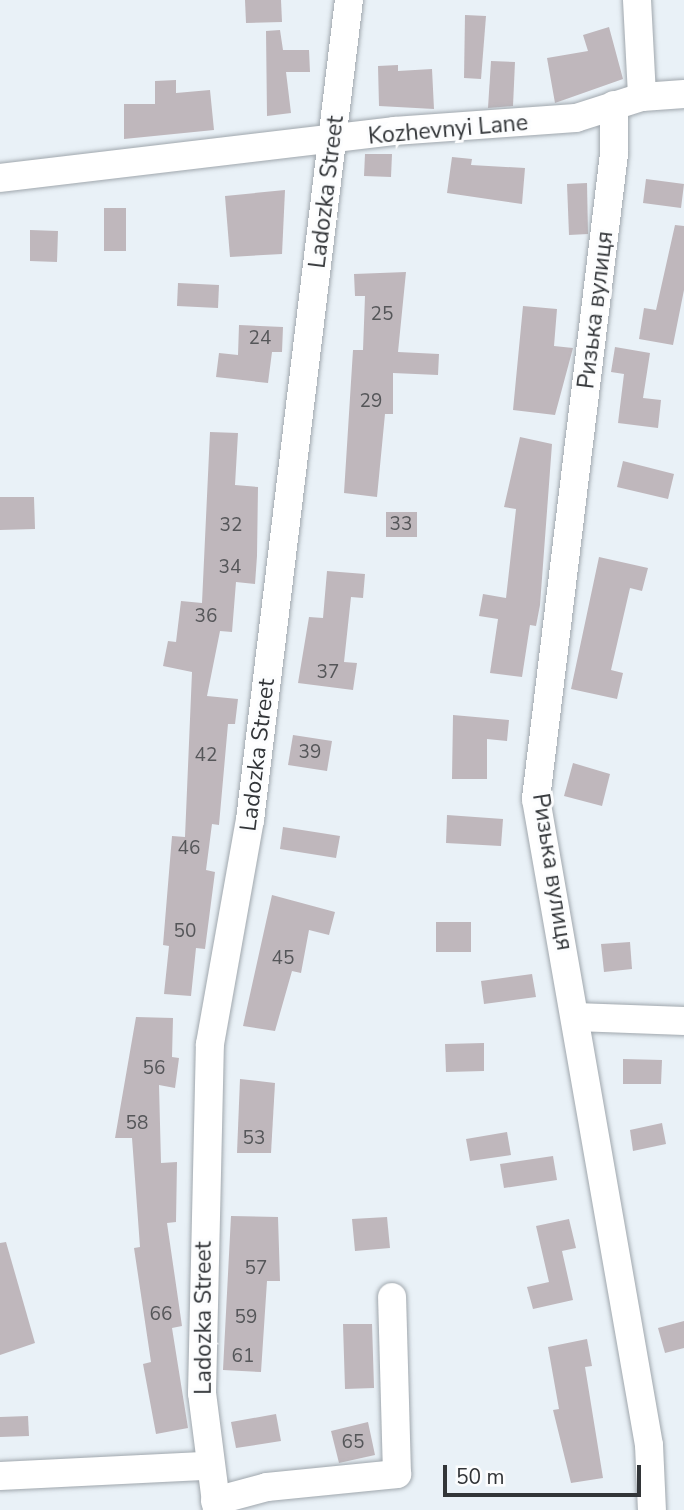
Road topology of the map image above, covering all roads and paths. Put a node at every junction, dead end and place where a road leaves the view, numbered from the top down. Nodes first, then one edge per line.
1 (349, 0) edge
2 (637, 0) edge
3 (684, 94) edge
4 (642, 97) junction
5 (614, 105) junction
6 (333, 141) junction
7 (0, 178) edge
8 (576, 1017) junction
9 (684, 1021) edge
10 (392, 1297) dead end
11 (208, 1466) junction
12 (0, 1476) edge
13 (216, 1505) edge
14 (652, 1510) edge

1 - 6 street, Ladozka Street
2 - 4 street
3 - 4 street, Kozhevnyi Lane
4 - 5 street, Kozhevnyi Lane
5 - 6 street, Kozhevnyi Lane
5 - 8 street, Ризька вулиця
6 - 7 street, Kozhevnyi Lane
6 - 11 street, Ladozka Street
8 - 9 street
8 - 14 street, Ризька вулиця
10 - 13 street
11 - 12 street
11 - 13 street, Ladozka Street

